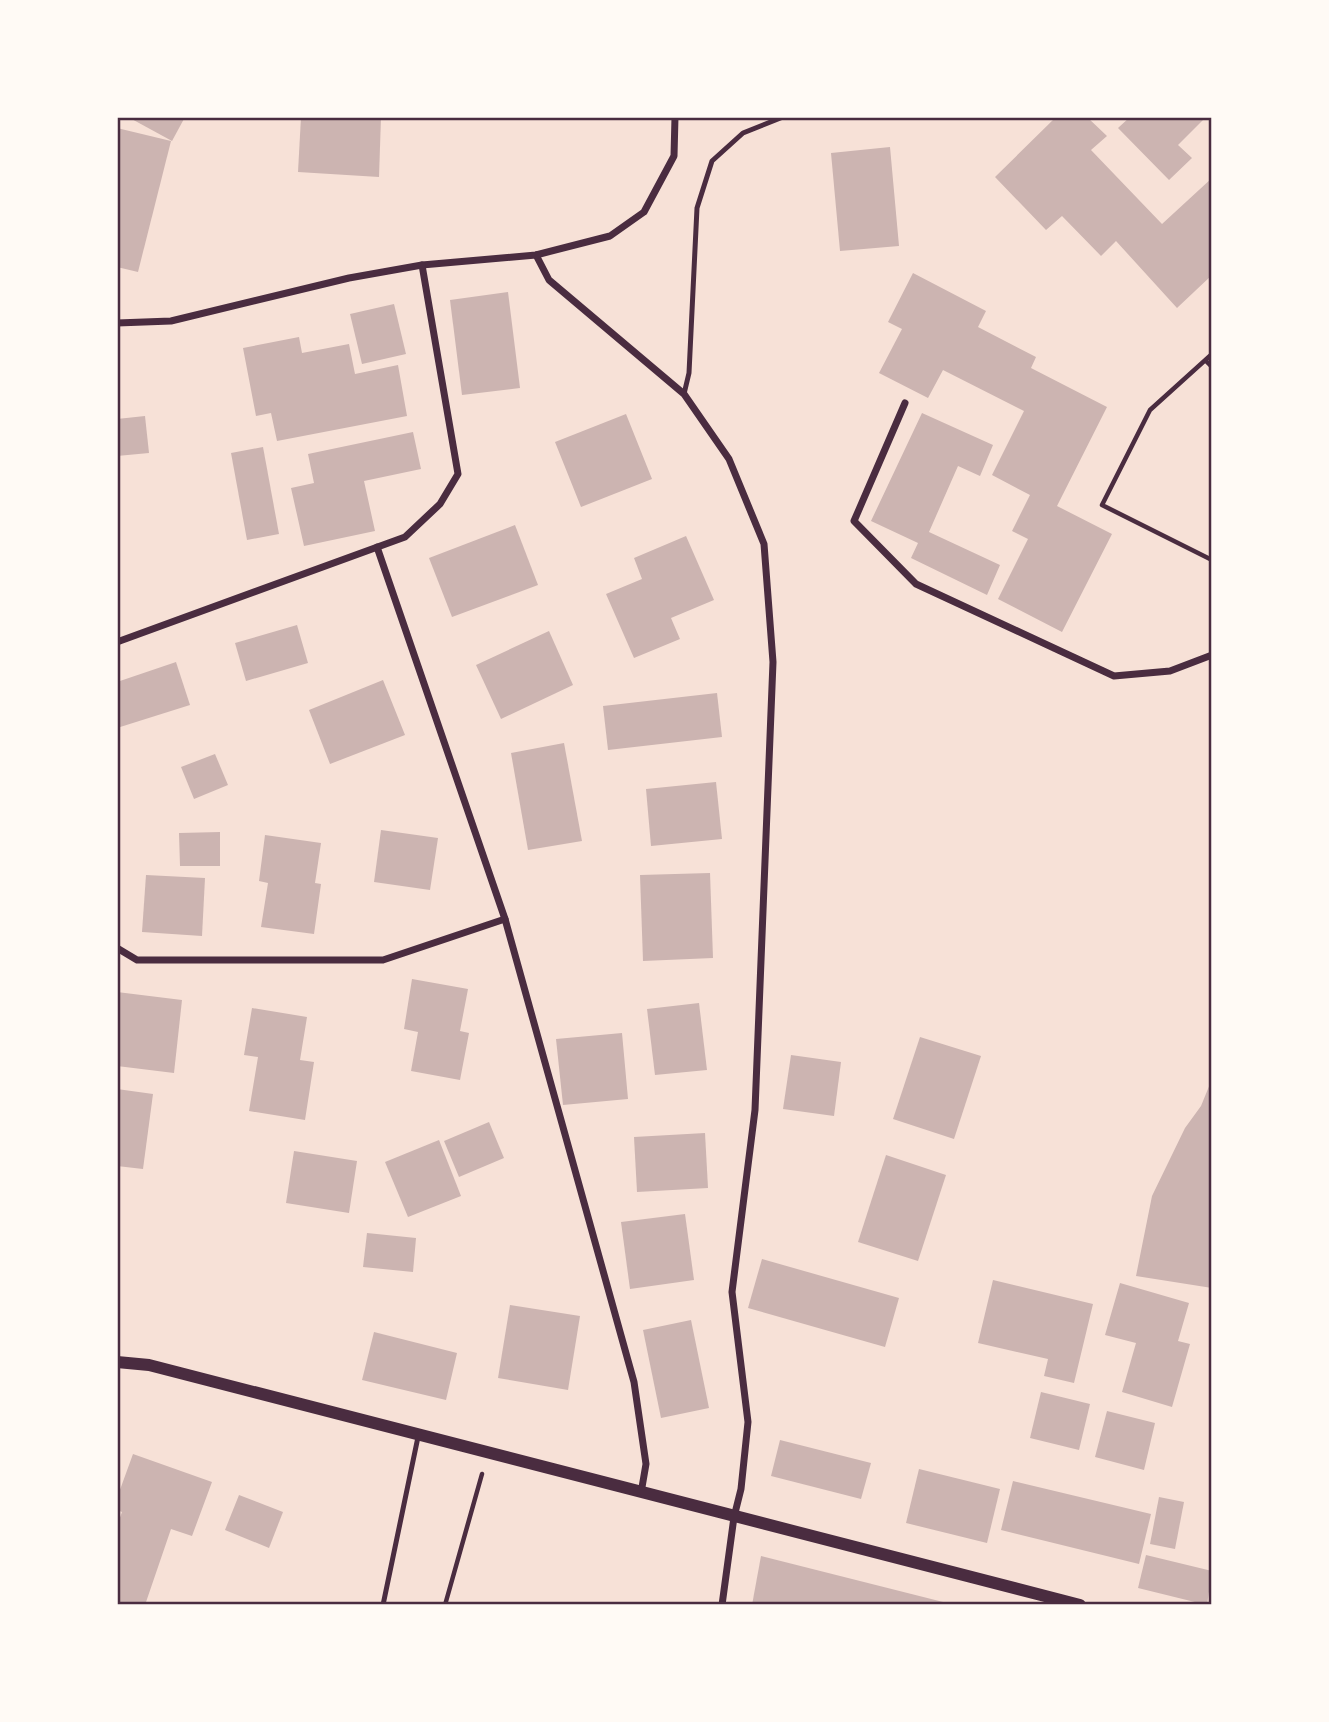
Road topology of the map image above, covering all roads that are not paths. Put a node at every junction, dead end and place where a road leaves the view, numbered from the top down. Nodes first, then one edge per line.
1 (675, 117) edge
2 (783, 117) edge
3 (536, 255) junction
4 (422, 265) junction
5 (117, 323) edge
6 (684, 394) junction
7 (905, 403) dead end
8 (377, 547) junction
9 (117, 642) edge
10 (1212, 655) edge
11 (505, 919) junction
12 (117, 948) edge
13 (117, 1362) edge
14 (419, 1434) junction
15 (641, 1493) junction
16 (734, 1517) junction
17 (383, 1605) edge
18 (722, 1605) edge
19 (1080, 1605) edge

1 - 3 street
2 - 6 lane
3 - 4 street
3 - 6 street
4 - 5 street
4 - 8 street
6 - 16 street
7 - 10 street
8 - 9 street
8 - 11 street
11 - 12 street
11 - 15 street
13 - 14 street
14 - 15 street
14 - 17 lane
15 - 16 street
16 - 18 street
16 - 19 street

